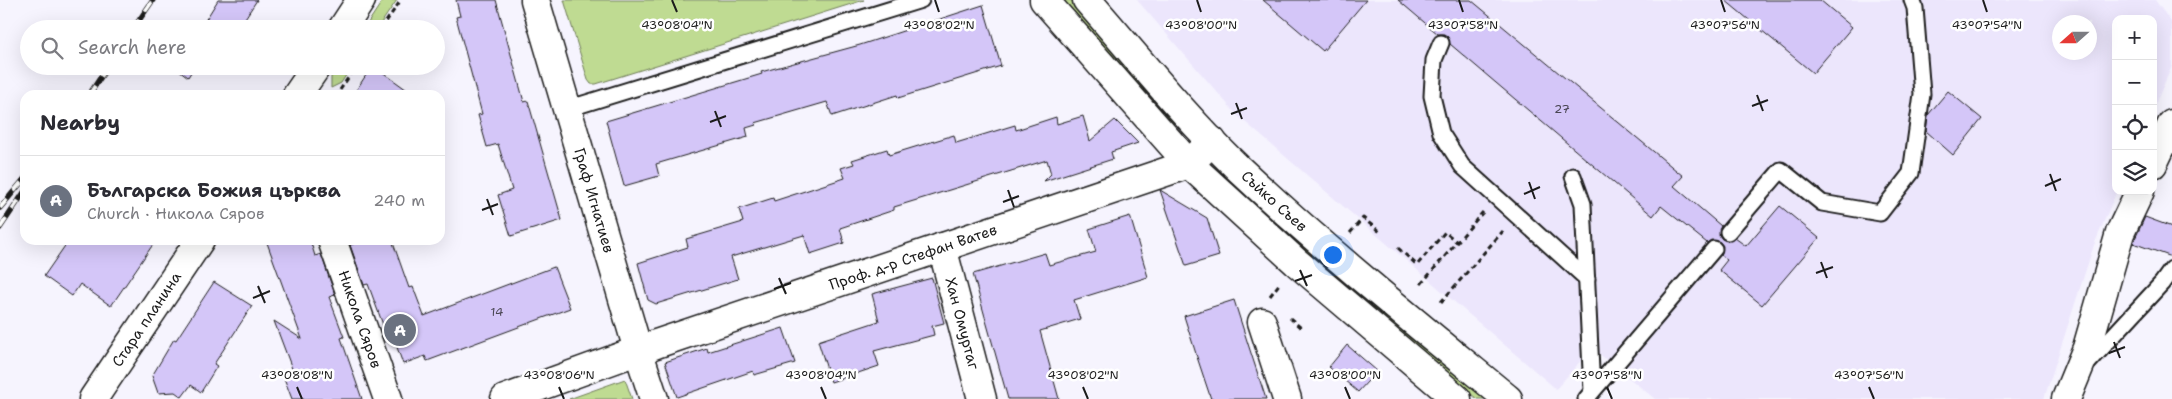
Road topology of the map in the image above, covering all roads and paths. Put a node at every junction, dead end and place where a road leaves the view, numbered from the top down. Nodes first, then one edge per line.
1 (361, 0) edge
2 (401, 0) edge
3 (535, 0) edge
4 (921, 0) edge
5 (1044, 0) edge
6 (1086, 0) edge
7 (1912, 0) edge
8 (348, 20) edge
9 (387, 20) edge
10 (1441, 43) dead end
11 (311, 75) edge
12 (350, 75) edge
13 (300, 90) edge
14 (340, 90) dead end
15 (567, 109) junction
16 (1212, 141) junction
17 (1189, 164) junction
18 (1573, 176) dead end
19 (2138, 195) edge
20 (1479, 217) dead end
21 (1380, 232) dead end
22 (1728, 232) dead end
23 (1500, 234) dead end
24 (1347, 236) dead end
25 (1458, 242) junction
26 (197, 245) edge
27 (334, 245) edge
28 (942, 248) junction
29 (1398, 248) dead end
30 (1714, 249) dead end
31 (2172, 269) edge
32 (1586, 280) junction
33 (1421, 284) dead end
34 (1441, 302) dead end
35 (1262, 322) dead end
36 (638, 350) junction
37 (2071, 388) edge
38 (1589, 395) edge
39 (93, 399) edge
40 (388, 399) edge
41 (505, 399) edge
42 (654, 399) edge
43 (982, 399) edge
44 (1287, 399) edge
45 (1457, 399) edge
46 (1508, 399) edge

1 - 8 street
2 - 9 path
3 - 15 street, Граф Игнатиев
4 - 15 lane
5 - 17 street, Съйко Съев
6 - 16 street, Съйко Съев
7 - 22 lane
10 - 32 lane
11 - 13 street
12 - 14 path
15 - 36 street, Граф Игнатиев
16 - 17 street
16 - 46 street, Съйко Съев
17 - 28 street, Проф. д-р Стефан Ватев
17 - 45 street, Съйко Съев
18 - 32 lane
19 - 37 street
20 - 25 path
21 - 24 path
23 - 34 path
25 - 29 path
25 - 33 path
26 - 39 street, Стара планина
27 - 40 street, Никола Сяров
28 - 36 street, Проф. д-р Стефан Ватев
28 - 43 street, Хан Омуртаг
30 - 38 lane
31 - 37 lane
32 - 38 lane
35 - 44 street
36 - 41 street, Проф. д-р Стефан Ватев
36 - 42 street, Граф Игнатиев

